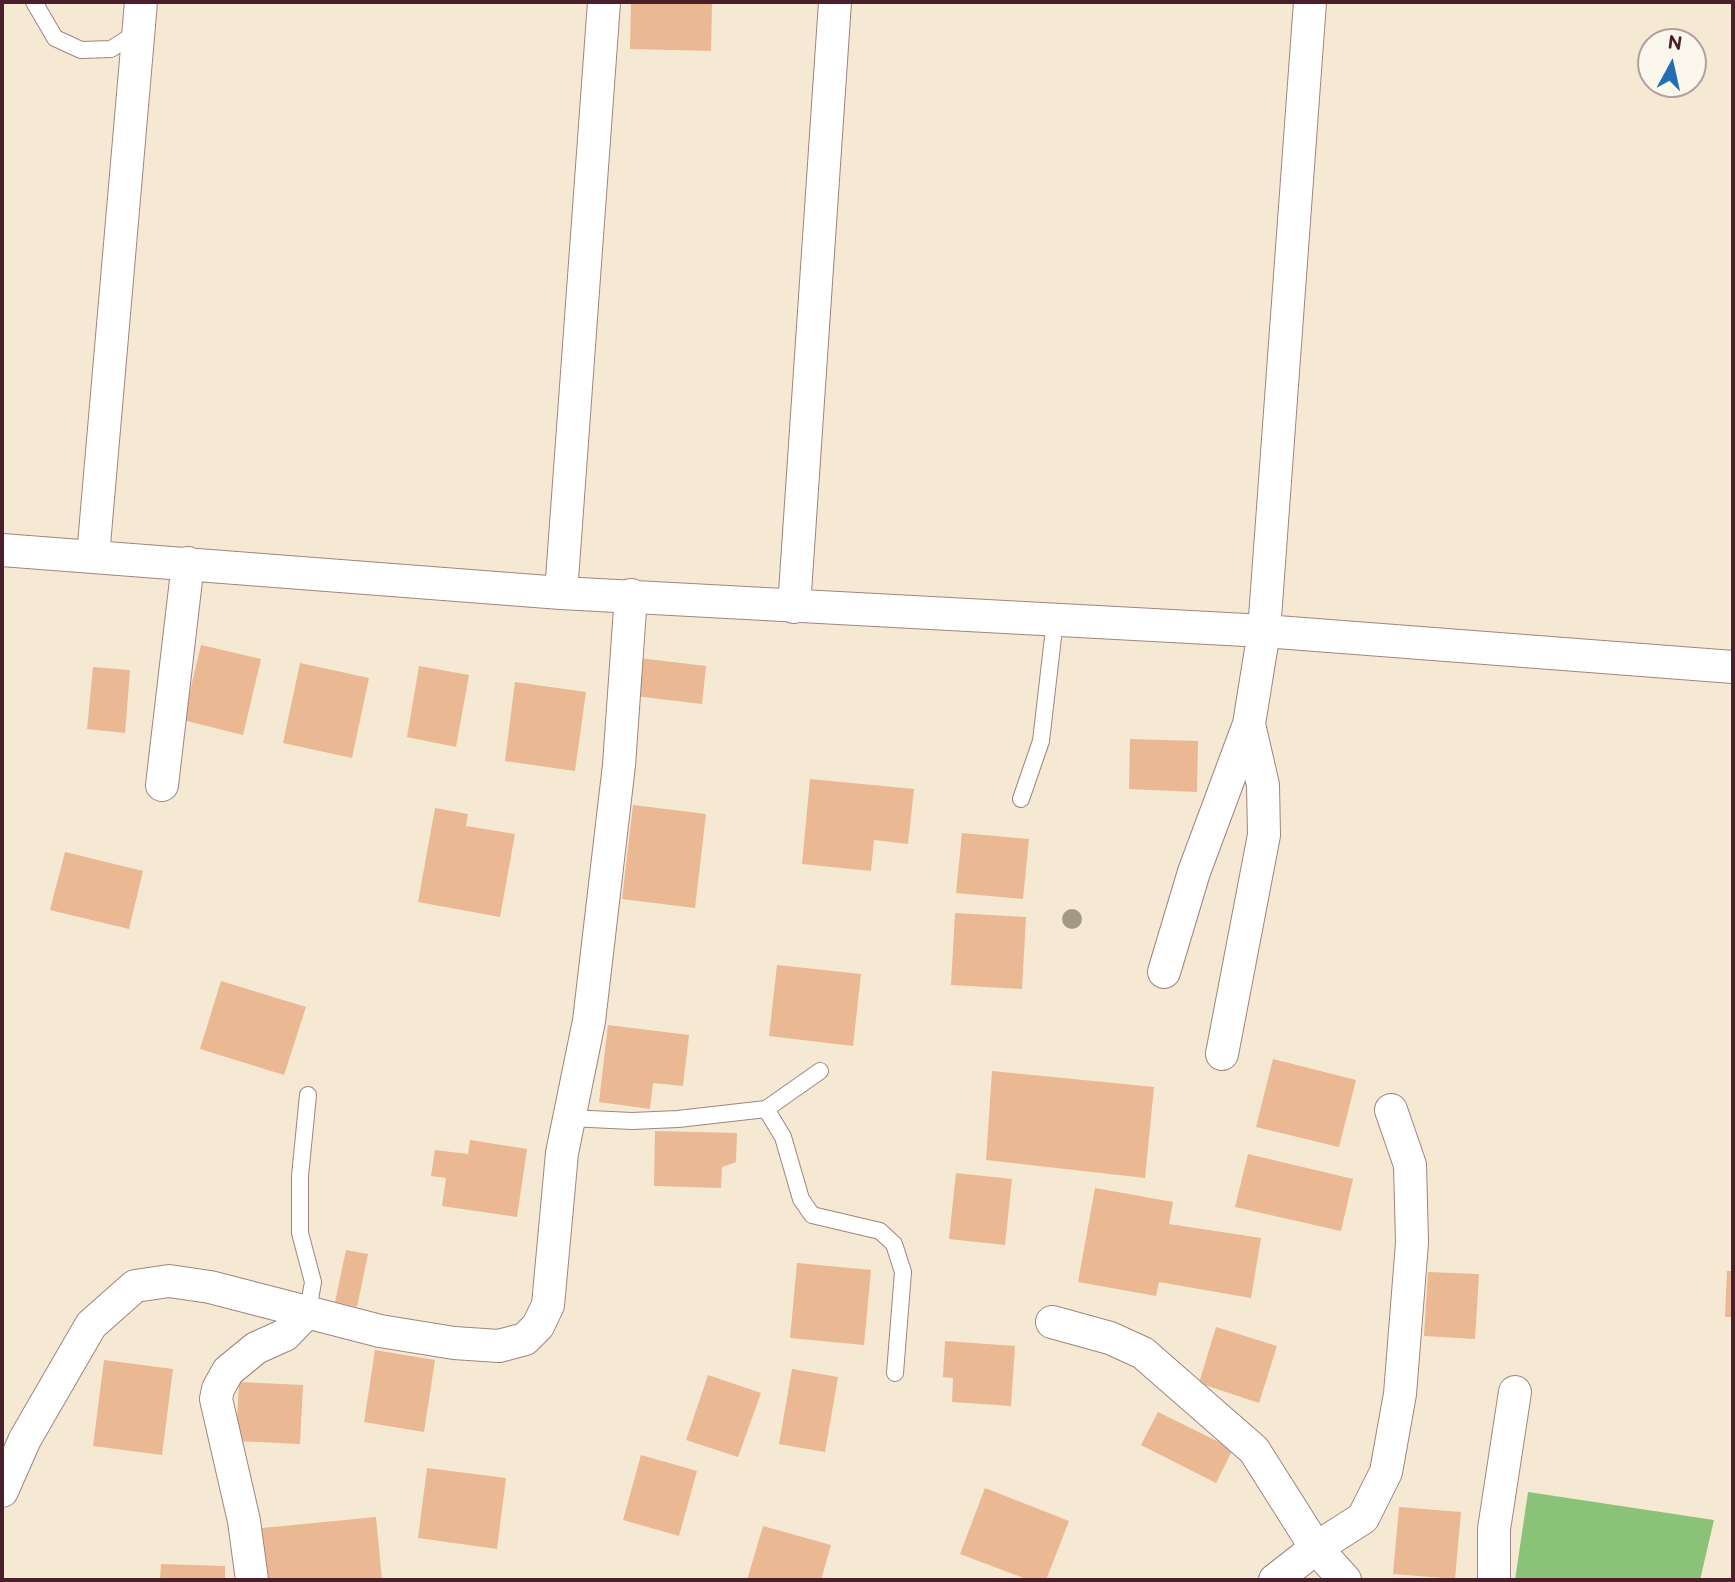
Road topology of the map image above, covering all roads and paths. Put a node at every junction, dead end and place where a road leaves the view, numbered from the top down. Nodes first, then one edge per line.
1 (34, 2) edge
2 (604, 2) edge
3 (835, 2) edge
4 (1310, 2) edge
5 (139, 17) edge
6 (2, 550) edge
7 (93, 556) junction
8 (188, 563) junction
9 (561, 593) junction
10 (631, 595) junction
11 (794, 607) junction
12 (1055, 620) junction
13 (1264, 631) junction
14 (1733, 667) edge
15 (1249, 724) junction
16 (162, 785) dead end
17 (1021, 799) dead end
18 (1164, 972) dead end
19 (1222, 1054) dead end
20 (820, 1071) dead end
21 (308, 1095) dead end
22 (766, 1109) junction
23 (1391, 1110) dead end
24 (569, 1118) junction
25 (309, 1311) junction
26 (1052, 1322) dead end
27 (895, 1373) dead end
28 (1515, 1392) dead end
29 (2, 1491) edge
30 (1316, 1548) junction
31 (252, 1580) edge
32 (1275, 1580) edge
33 (1345, 1580) edge
34 (1494, 1580) edge

1 - 5 lane
2 - 9 street
3 - 11 street
4 - 13 street
5 - 7 street
6 - 7 street
7 - 8 street
8 - 9 street
8 - 16 street
9 - 10 street
10 - 11 street
10 - 24 street
11 - 12 street
12 - 13 street
12 - 17 lane
13 - 14 street
13 - 15 street
15 - 18 street
15 - 19 street
20 - 22 lane
21 - 25 lane
22 - 24 lane
22 - 27 lane
23 - 30 street
24 - 25 street
25 - 29 street
25 - 31 street
26 - 30 street
28 - 34 street
30 - 32 street
30 - 33 street

